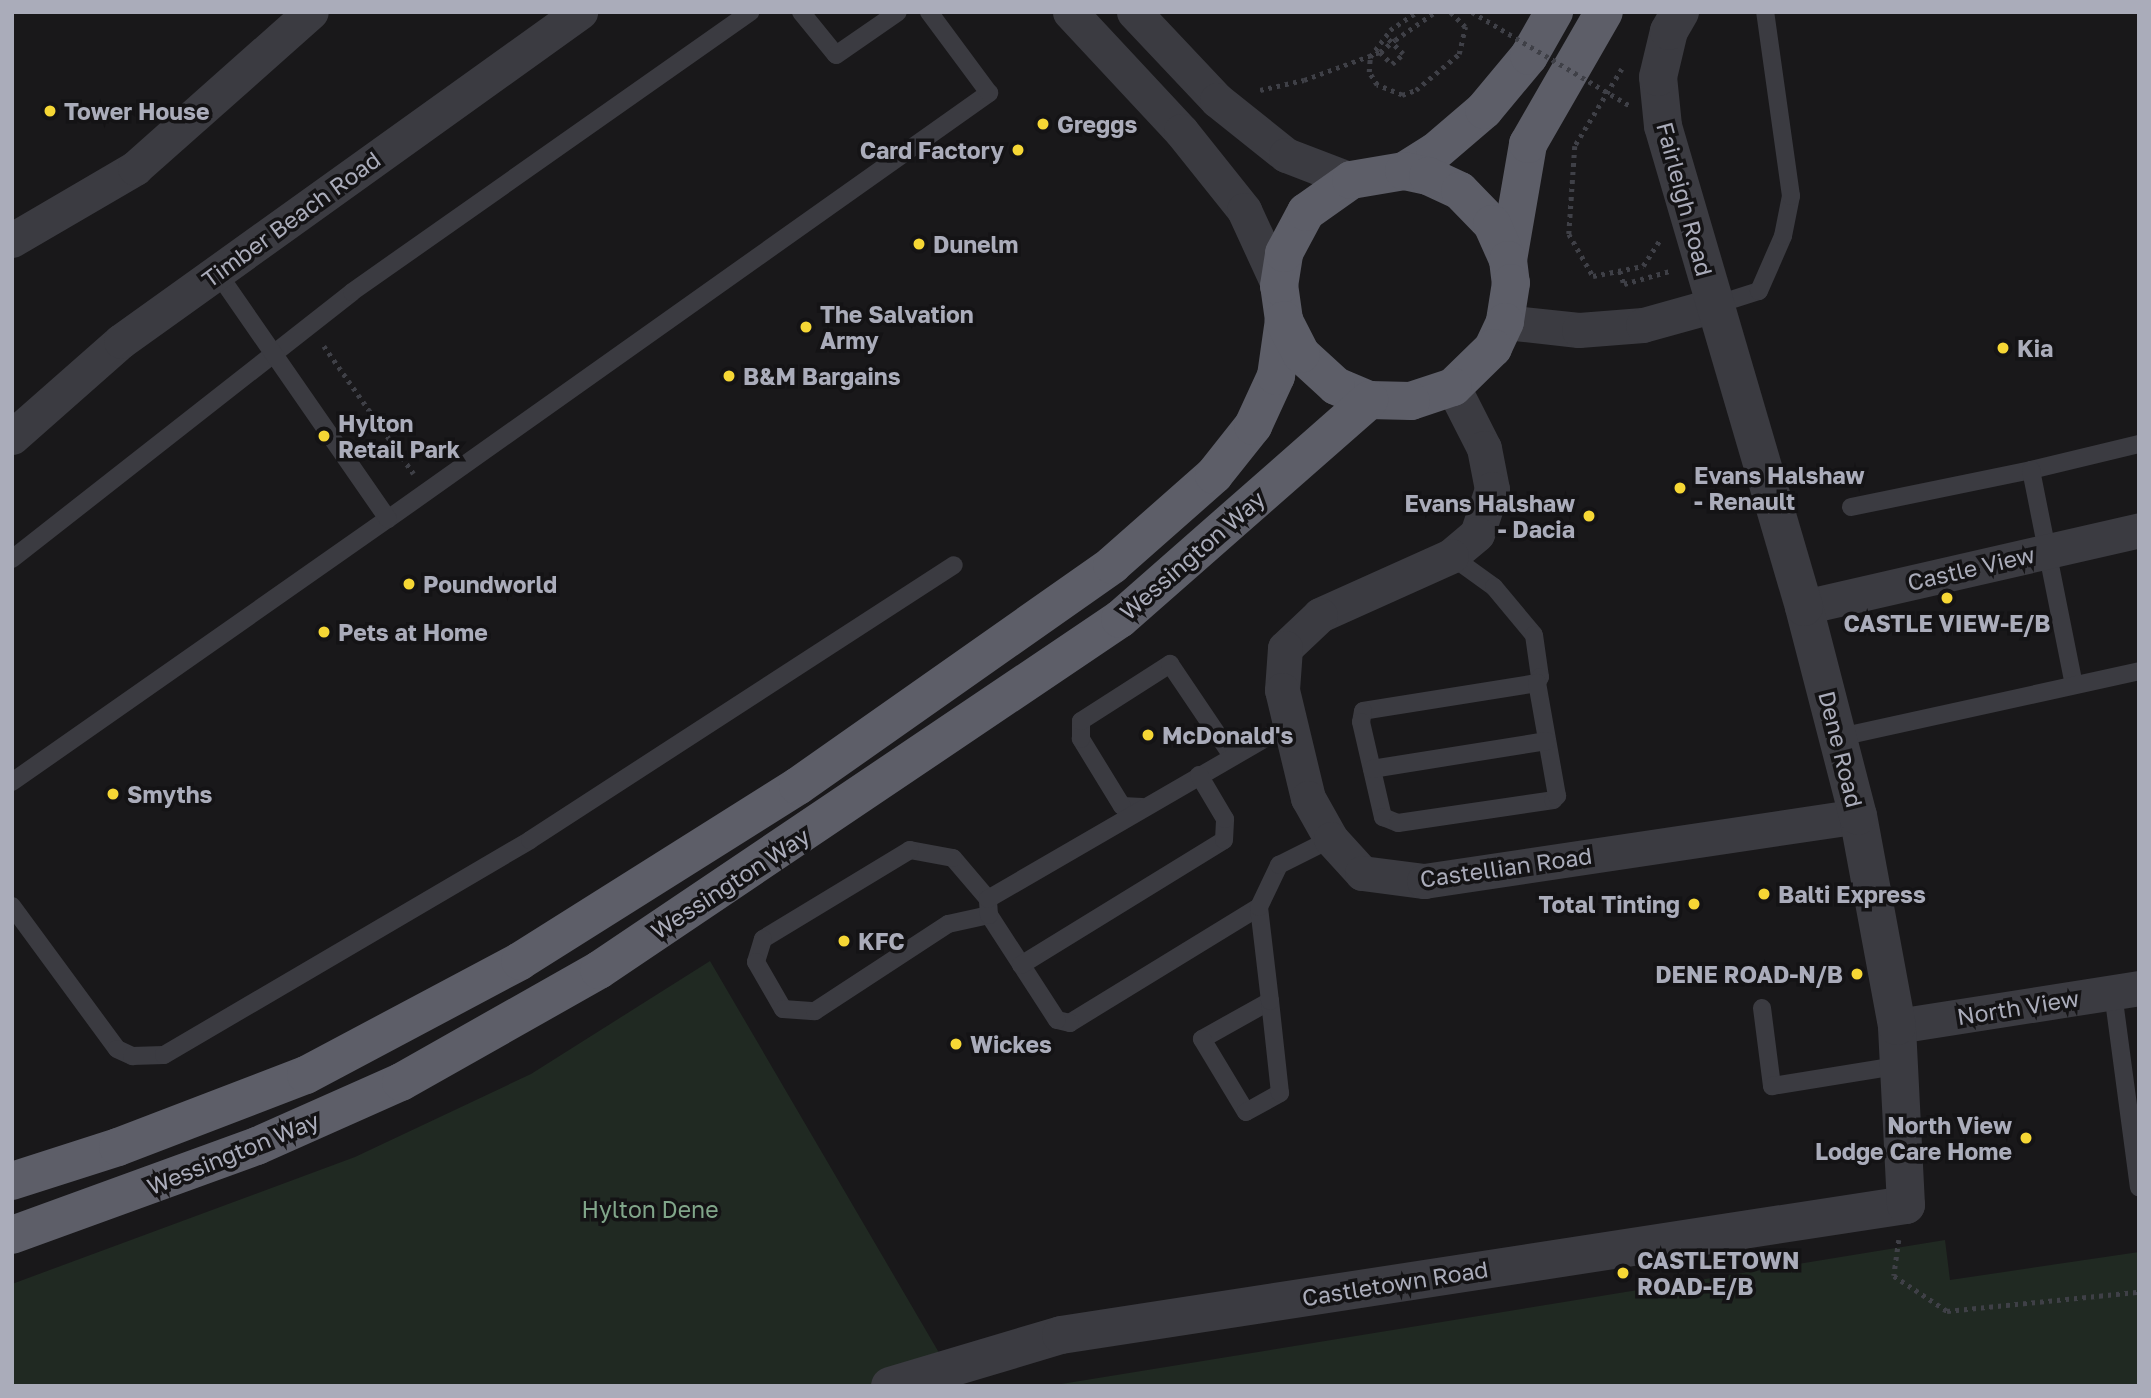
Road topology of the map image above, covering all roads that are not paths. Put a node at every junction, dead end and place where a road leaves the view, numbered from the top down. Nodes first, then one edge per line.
1 (311, 12) edge
2 (580, 12) edge
3 (751, 12) edge
4 (898, 12) edge
5 (929, 12) edge
6 (1134, 12) edge
7 (1554, 12) edge
8 (1604, 12) edge
9 (1680, 12) edge
10 (1765, 12) edge
11 (807, 14) edge
12 (1071, 14) edge
13 (541, 23) edge
14 (1404, 171) junction
15 (1351, 180) junction
16 (12, 240) edge
17 (1508, 260) junction
18 (217, 272) junction
19 (1282, 303) junction
20 (1715, 305) junction
21 (1505, 323) junction
22 (275, 353) junction
23 (1452, 387) junction
24 (1370, 400) junction
25 (12, 437) edge
26 (2139, 444) edge
27 (2031, 470) junction
28 (1851, 507) dead end
29 (388, 519) junction
30 (2139, 530) edge
31 (2048, 550) junction
32 (1451, 555) junction
33 (12, 559) edge
34 (954, 565) dead end
35 (1804, 607) junction
36 (2139, 671) edge
37 (1537, 684) junction
38 (2074, 684) junction
39 (1288, 724) junction
40 (1840, 737) junction
41 (1547, 741) junction
42 (1232, 756) junction
43 (1372, 769) junction
44 (1199, 775) junction
45 (12, 782) edge
46 (1142, 807) junction
47 (1858, 816) junction
48 (1332, 839) junction
49 (12, 906) edge
50 (988, 907) junction
51 (1259, 907) junction
52 (1021, 965) junction
53 (2126, 991) edge
54 (1270, 1001) junction
55 (1762, 1008) dead end
56 (1897, 1026) junction
57 (1901, 1065) junction
58 (12, 1181) edge
59 (2139, 1187) edge
60 (1906, 1205) joint
61 (12, 1235) edge
62 (890, 1386) edge

1 - 16 street
2 - 13 street, Timber Beach Road
3 - 22 lane
4 - 11 lane
5 - 29 lane
6 - 15 street
7 - 14 highway, Wessington Way
8 - 17 highway, Wessington Way
9 - 20 street, Fairleigh Road
10 - 20 lane
12 - 19 street
13 - 18 street, Timber Beach Road
14 - 15 highway, Wessington Way
14 - 17 highway, Wessington Way
15 - 19 highway, Wessington Way
17 - 21 highway, Wessington Way
18 - 22 lane
18 - 25 street, Timber Beach Road
19 - 24 highway, Wessington Way
19 - 58 highway, Wessington Way
20 - 21 street
20 - 35 street, Dene Road
21 - 23 highway, Wessington Way
22 - 29 lane
22 - 33 lane
23 - 24 highway, Wessington Way
23 - 32 street, Castellian Road
24 - 61 highway, Wessington Way
26 - 27 lane
27 - 28 lane
27 - 31 lane
29 - 45 lane
30 - 31 street, Castle View
31 - 35 street, Castle View
31 - 38 lane
32 - 37 lane
32 - 39 street, Castellian Road
34 - 49 lane
35 - 40 street, Dene Road
36 - 38 lane
37 - 41 lane
37 - 43 lane
38 - 40 lane
39 - 42 lane
39 - 48 street, Castellian Road
40 - 47 street, Dene Road
41 - 43 lane
41 - 43 lane
42 - 44 lane
42 - 46 lane
44 - 46 lane
44 - 52 lane
46 - 50 lane
47 - 48 street, Castellian Road
47 - 56 street, Dene Road
48 - 51 lane
50 - 50 lane
50 - 52 lane
51 - 52 lane
51 - 54 lane
53 - 56 street, North View
53 - 59 lane
54 - 54 lane
55 - 57 lane
56 - 57 street, Dene Road
57 - 60 street, Dene Road
60 - 62 street, Castletown Road

